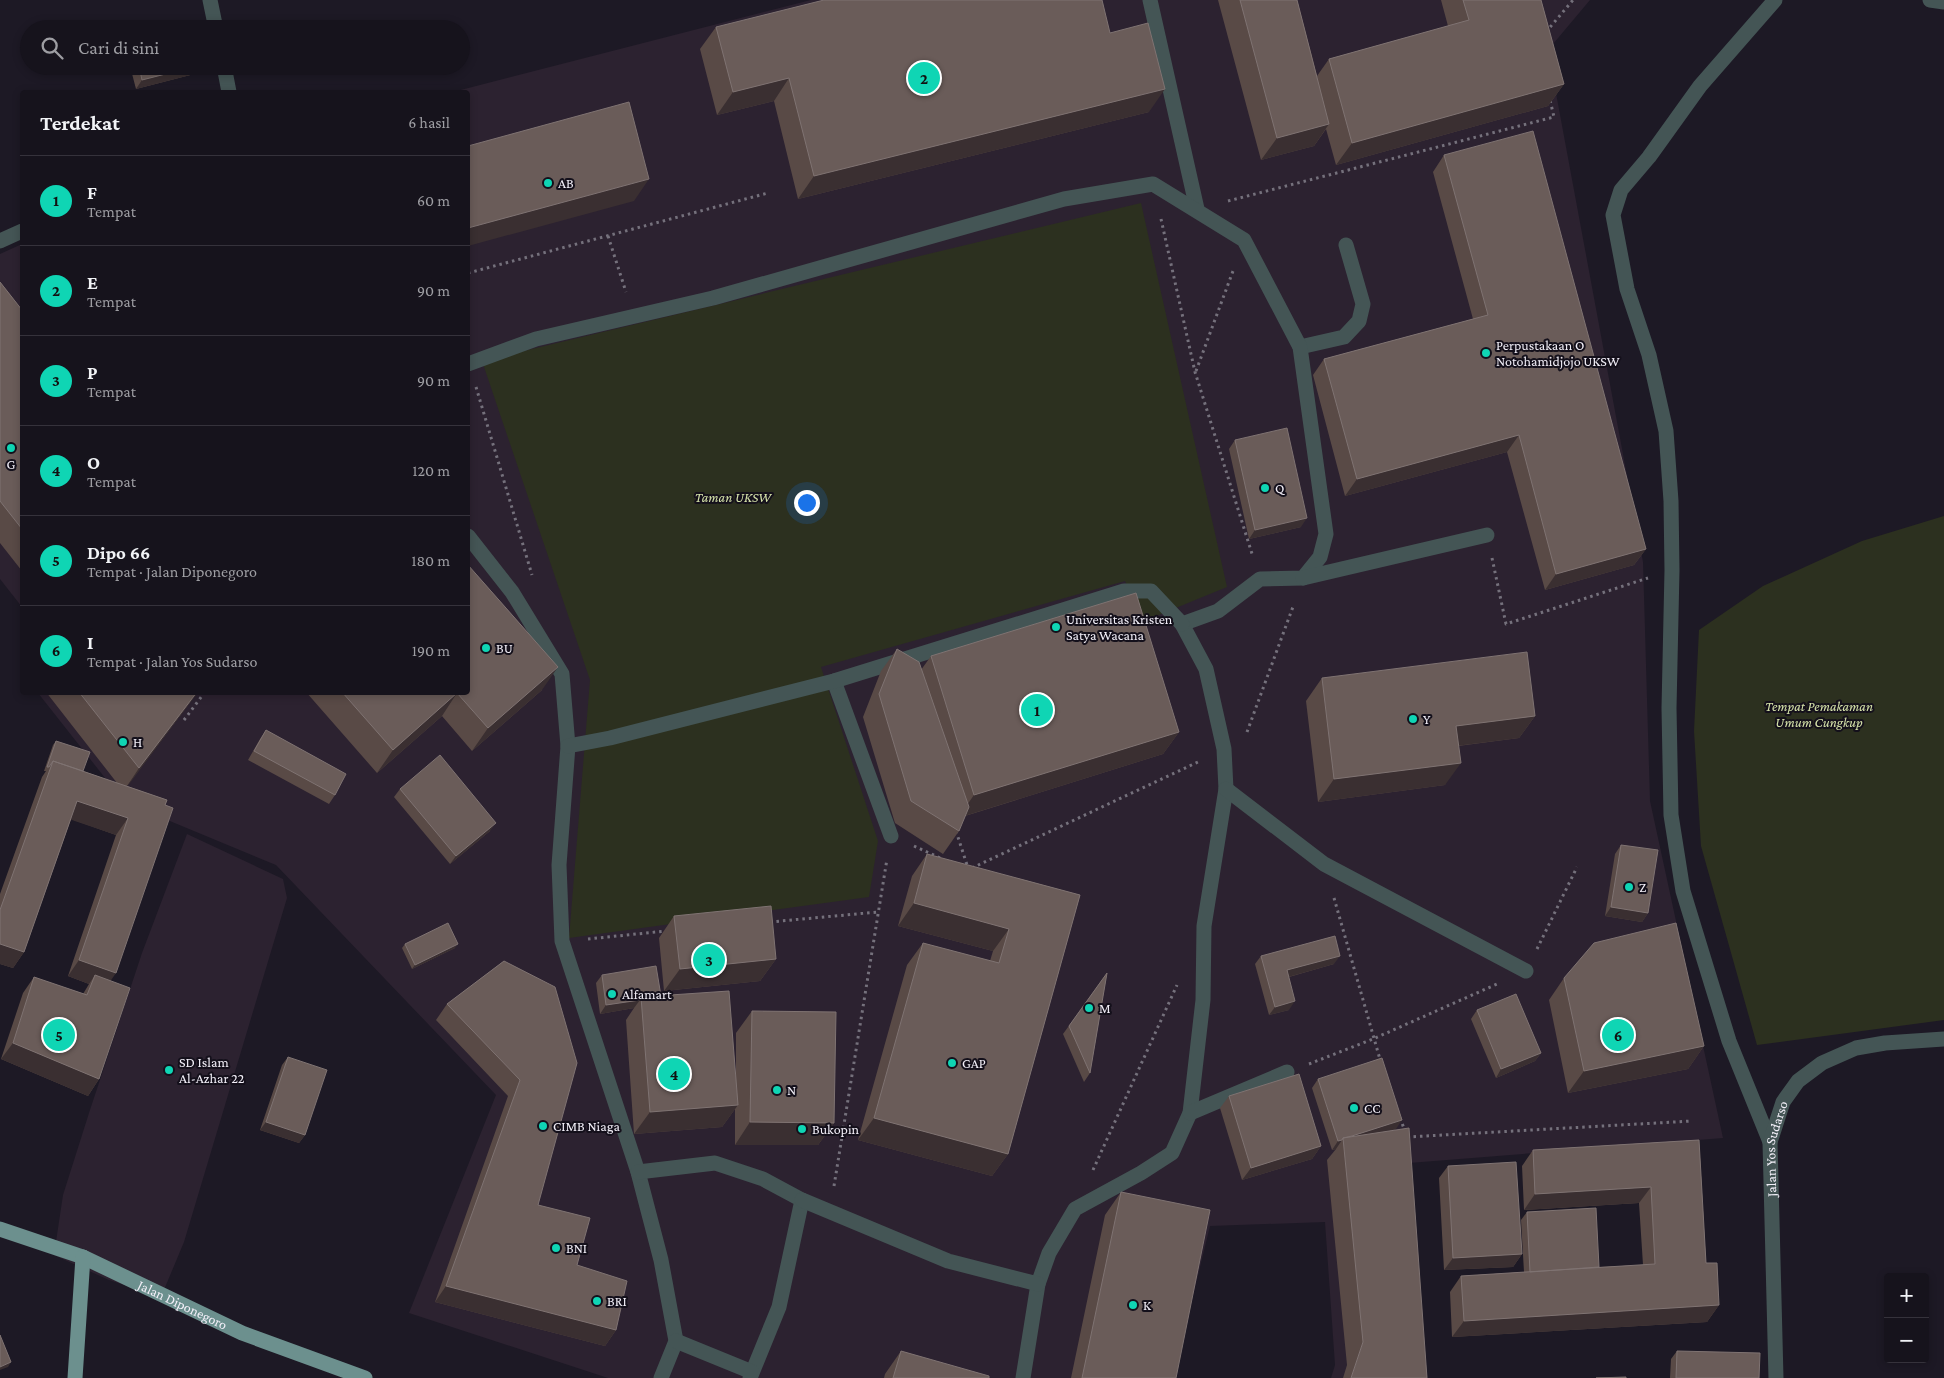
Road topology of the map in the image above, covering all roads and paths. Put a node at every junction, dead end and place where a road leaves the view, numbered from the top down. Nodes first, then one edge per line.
1 (210, 0) edge
2 (1150, 0) edge
3 (1573, 0) edge
4 (1775, 0) edge
5 (1930, 0) edge
6 (1944, 2) edge
7 (214, 20) edge
8 (1545, 33) edge
9 (226, 75) edge
10 (229, 90) edge
11 (1550, 98) edge
12 (1153, 184) junction
13 (768, 193) dead end
14 (1197, 209) junction
15 (20, 232) edge
16 (608, 236) junction
17 (1244, 240) junction
18 (0, 241) edge
19 (1346, 245) dead end
20 (470, 272) edge
21 (634, 316) junction
22 (1300, 346) junction
23 (470, 362) edge
24 (470, 370) edge
25 (1195, 372) junction
26 (1487, 535) joint
27 (470, 539) edge
28 (1672, 570) junction
29 (1303, 578) junction
30 (1260, 579) junction
31 (534, 580) dead end
32 (1182, 624) junction
33 (834, 680) junction
34 (203, 695) edge
35 (184, 720) edge
36 (1246, 734) dead end
37 (568, 746) junction
38 (1224, 750) junction
39 (1226, 789) junction
40 (954, 824) edge
41 (891, 836) junction
42 (942, 858) edge
43 (1324, 864) junction
44 (960, 866) edge
45 (1577, 867) dead end
46 (968, 870) junction
47 (878, 912) junction
48 (760, 923) edge
49 (671, 931) dead end
50 (562, 941) junction
51 (1526, 971) junction
52 (1180, 979) dead end
53 (1944, 1039) edge
54 (1373, 1040) junction
55 (1382, 1066) edge
56 (1287, 1072) joint
57 (1398, 1111) edge
58 (1190, 1113) junction
59 (1692, 1121) dead end
60 (1407, 1138) junction
61 (1398, 1140) edge
62 (1770, 1142) junction
63 (638, 1172) junction
64 (802, 1200) junction
65 (1075, 1209) junction
66 (829, 1213) junction
67 (0, 1229) edge
68 (83, 1257) junction
69 (1038, 1284) junction
70 (676, 1341) junction
71 (751, 1375) edge
72 (75, 1378) edge
73 (365, 1378) edge
74 (661, 1378) edge
75 (1023, 1378) edge
76 (1776, 1378) edge

1 - 7 street
2 - 14 street
3 - 8 path
4 - 28 street
5 - 6 street
9 - 10 street
11 - 14 path
12 - 14 street
12 - 21 street
12 - 25 path
13 - 16 path
14 - 17 street
15 - 18 street
16 - 20 path
16 - 21 path
17 - 22 street
17 - 25 path
19 - 22 street
21 - 23 street
22 - 29 street
24 - 31 path
25 - 30 path
26 - 28 path
26 - 29 street
27 - 37 street
28 - 62 street
29 - 30 street
29 - 36 path
30 - 32 street
32 - 33 street
32 - 38 street
33 - 37 street
33 - 41 street
34 - 35 path
37 - 50 street
38 - 39 street
38 - 46 path
39 - 43 street
39 - 58 street
40 - 46 path
41 - 42 path
41 - 47 path
43 - 51 street
43 - 54 path
44 - 46 path
45 - 51 path
47 - 48 path
47 - 66 path
49 - 50 path
50 - 63 street
51 - 54 path
52 - 65 path
53 - 62 street, Jalan Yos Sudarso
54 - 55 path
54 - 56 path
56 - 58 street
57 - 60 path
58 - 65 street
59 - 60 path
60 - 61 path
62 - 76 street, Jalan Yos Sudarso
63 - 64 street
63 - 70 street
64 - 66 street
64 - 71 street
65 - 69 street
66 - 69 street
67 - 68 main road, Jalan Diponegoro
68 - 72 main road
68 - 73 main road, Jalan Diponegoro
69 - 75 street
70 - 71 street
70 - 74 street

